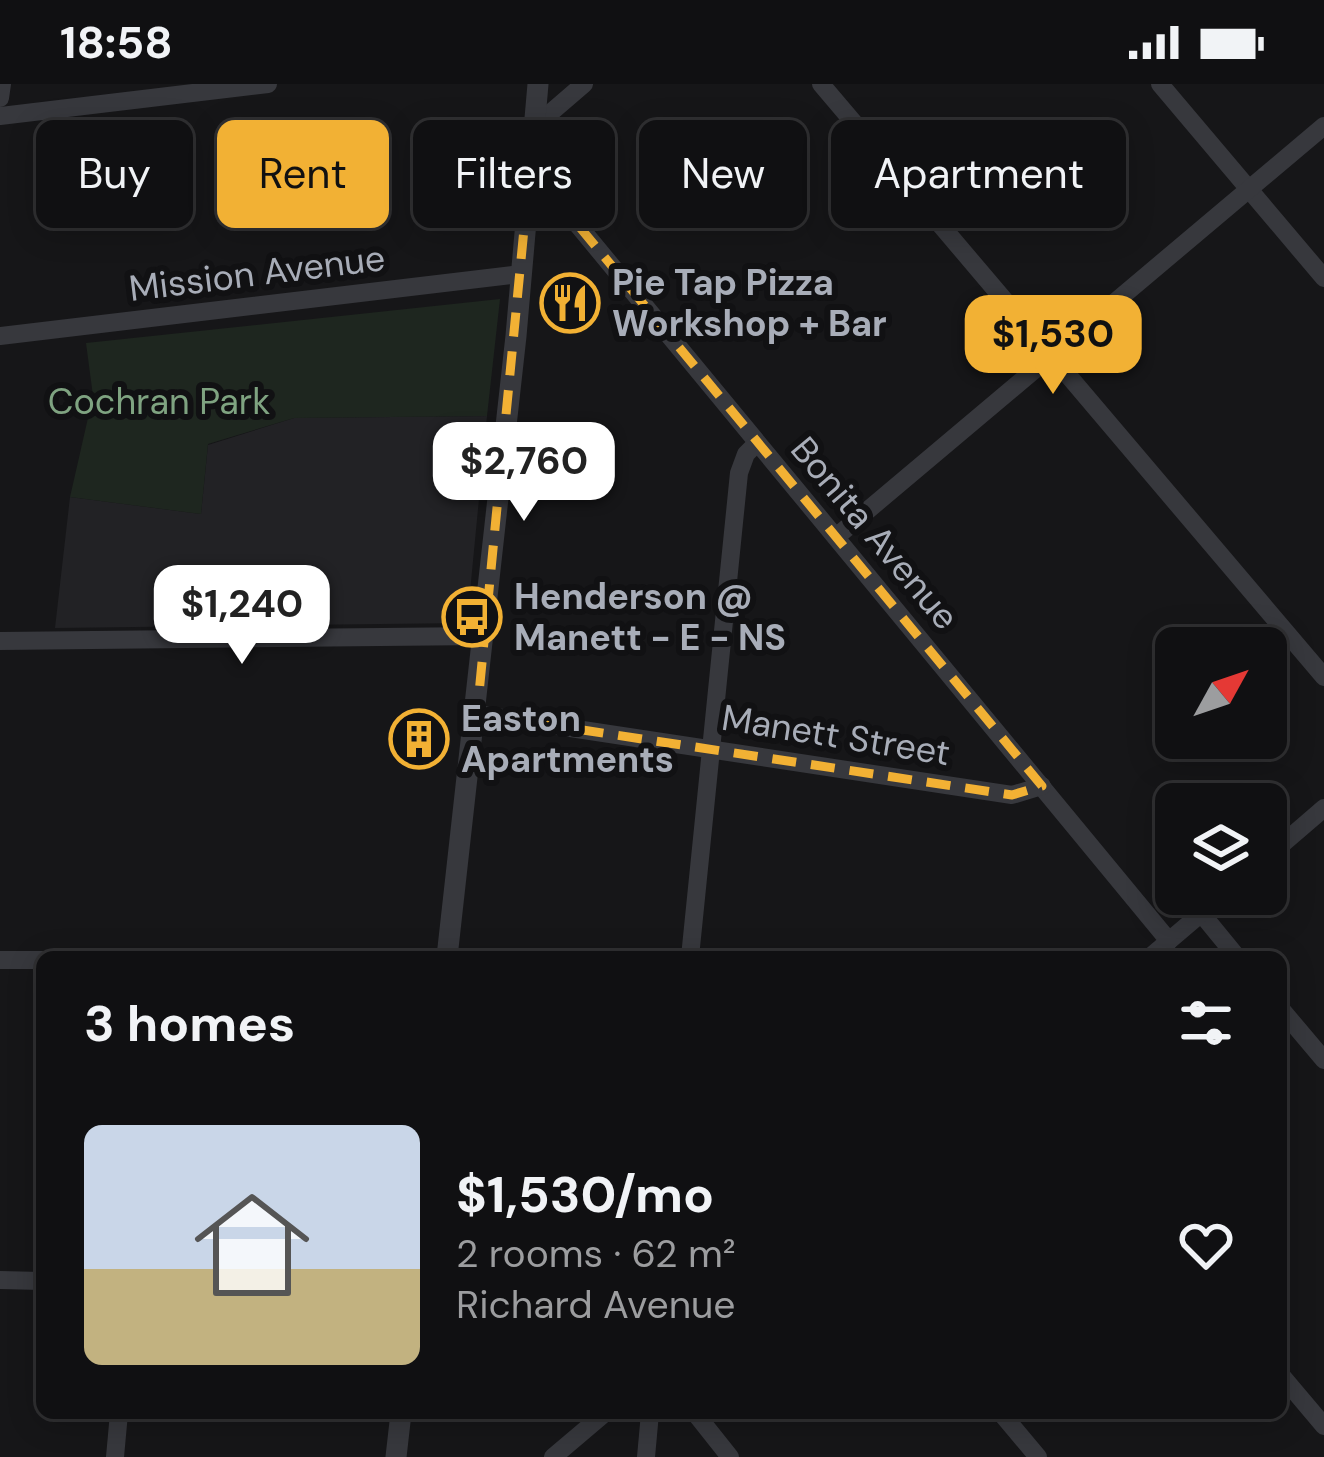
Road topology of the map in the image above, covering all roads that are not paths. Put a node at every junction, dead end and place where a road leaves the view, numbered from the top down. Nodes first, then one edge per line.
1 (2, 84) edge
2 (268, 84) edge
3 (538, 84) edge
4 (584, 84) edge
5 (821, 84) edge
6 (1160, 84) edge
7 (0, 98) edge
8 (0, 116) edge
9 (535, 120) edge
10 (542, 120) edge
11 (1324, 126) edge
12 (1249, 189) junction
13 (525, 228) edge
14 (581, 228) edge
15 (521, 274) junction
16 (1324, 278) edge
17 (0, 336) edge
18 (1052, 354) junction
19 (757, 443) junction
20 (836, 537) junction
21 (483, 636) junction
22 (0, 641) edge
23 (1324, 677) edge
24 (477, 715) junction
25 (711, 749) junction
26 (1042, 786) junction
27 (1324, 808) edge
28 (1287, 840) edge
29 (1200, 915) edge
30 (1202, 915) edge
31 (1169, 940) junction
32 (451, 951) edge
33 (691, 951) edge
34 (1157, 951) edge
35 (1233, 951) edge
36 (0, 960) edge
37 (36, 960) edge
38 (1287, 1016) edge
39 (1324, 1060) edge
40 (0, 1280) edge
41 (36, 1281) edge
42 (1287, 1382) edge
43 (119, 1419) edge
44 (400, 1419) edge
45 (598, 1419) edge
46 (649, 1419) edge
47 (700, 1419) edge
48 (1006, 1419) edge
49 (1324, 1426) edge
50 (116, 1457) edge
51 (397, 1457) edge
52 (553, 1457) edge
53 (646, 1457) edge
54 (730, 1457) edge
55 (1038, 1457) edge

1 - 7 street
2 - 8 street
3 - 9 street
4 - 10 street
5 - 18 street
6 - 12 street
11 - 12 street
12 - 16 street
12 - 18 street
13 - 15 street
14 - 19 street, Bonita Avenue
15 - 17 street, Mission Avenue
15 - 21 street
18 - 20 street
18 - 23 street
19 - 20 street, Bonita Avenue
19 - 25 street
20 - 26 street, Bonita Avenue
21 - 22 street
21 - 24 street
24 - 25 street, Manett Street
24 - 32 street
25 - 26 street, Manett Street
25 - 33 street
26 - 31 street, Bonita Avenue
27 - 28 street
29 - 31 street
30 - 35 street
31 - 34 street
36 - 37 street
38 - 39 street
40 - 41 street
42 - 49 street
43 - 50 street
44 - 51 street
45 - 52 street
46 - 53 street
47 - 54 street
48 - 55 street

